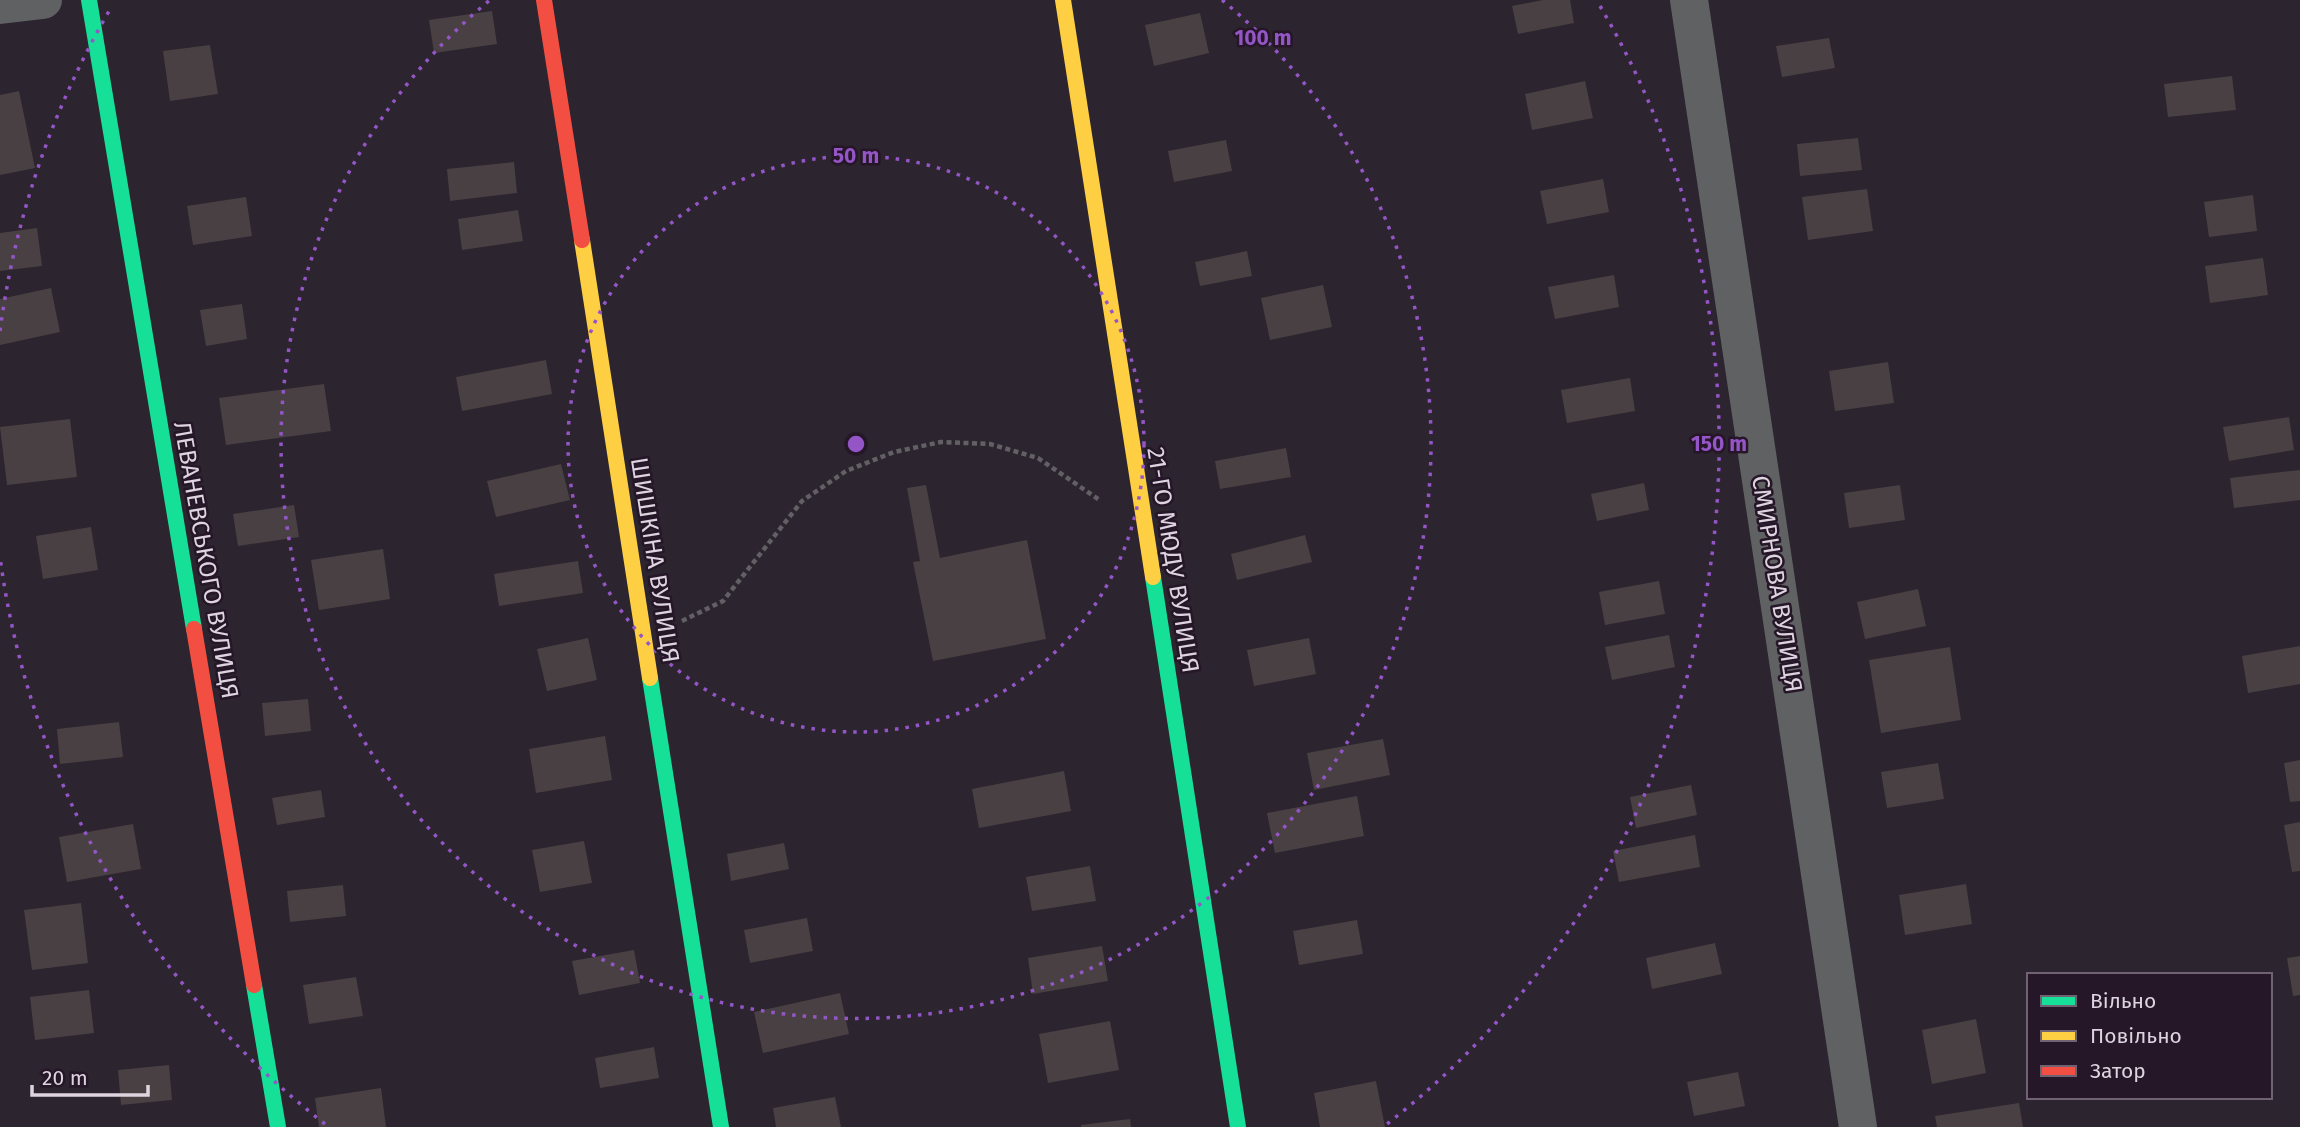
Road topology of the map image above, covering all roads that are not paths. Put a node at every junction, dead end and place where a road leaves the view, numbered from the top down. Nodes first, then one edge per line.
1 (43, 0) edge
2 (89, 0) edge
3 (544, 0) edge
4 (1063, 0) edge
5 (1689, 0) edge
6 (0, 5) edge
7 (278, 1127) edge
8 (721, 1127) edge
9 (1238, 1127) edge
10 (1858, 1127) edge

1 - 6 street
2 - 7 street, ЛЕВАНЕВСЬКОГО ВУЛИЦЯ
3 - 8 street, ШИШКІНА ВУЛИЦЯ
4 - 9 street, 21-ГО МЮДУ ВУЛИЦЯ
5 - 10 street, СМИРНОВА ВУЛИЦЯ

